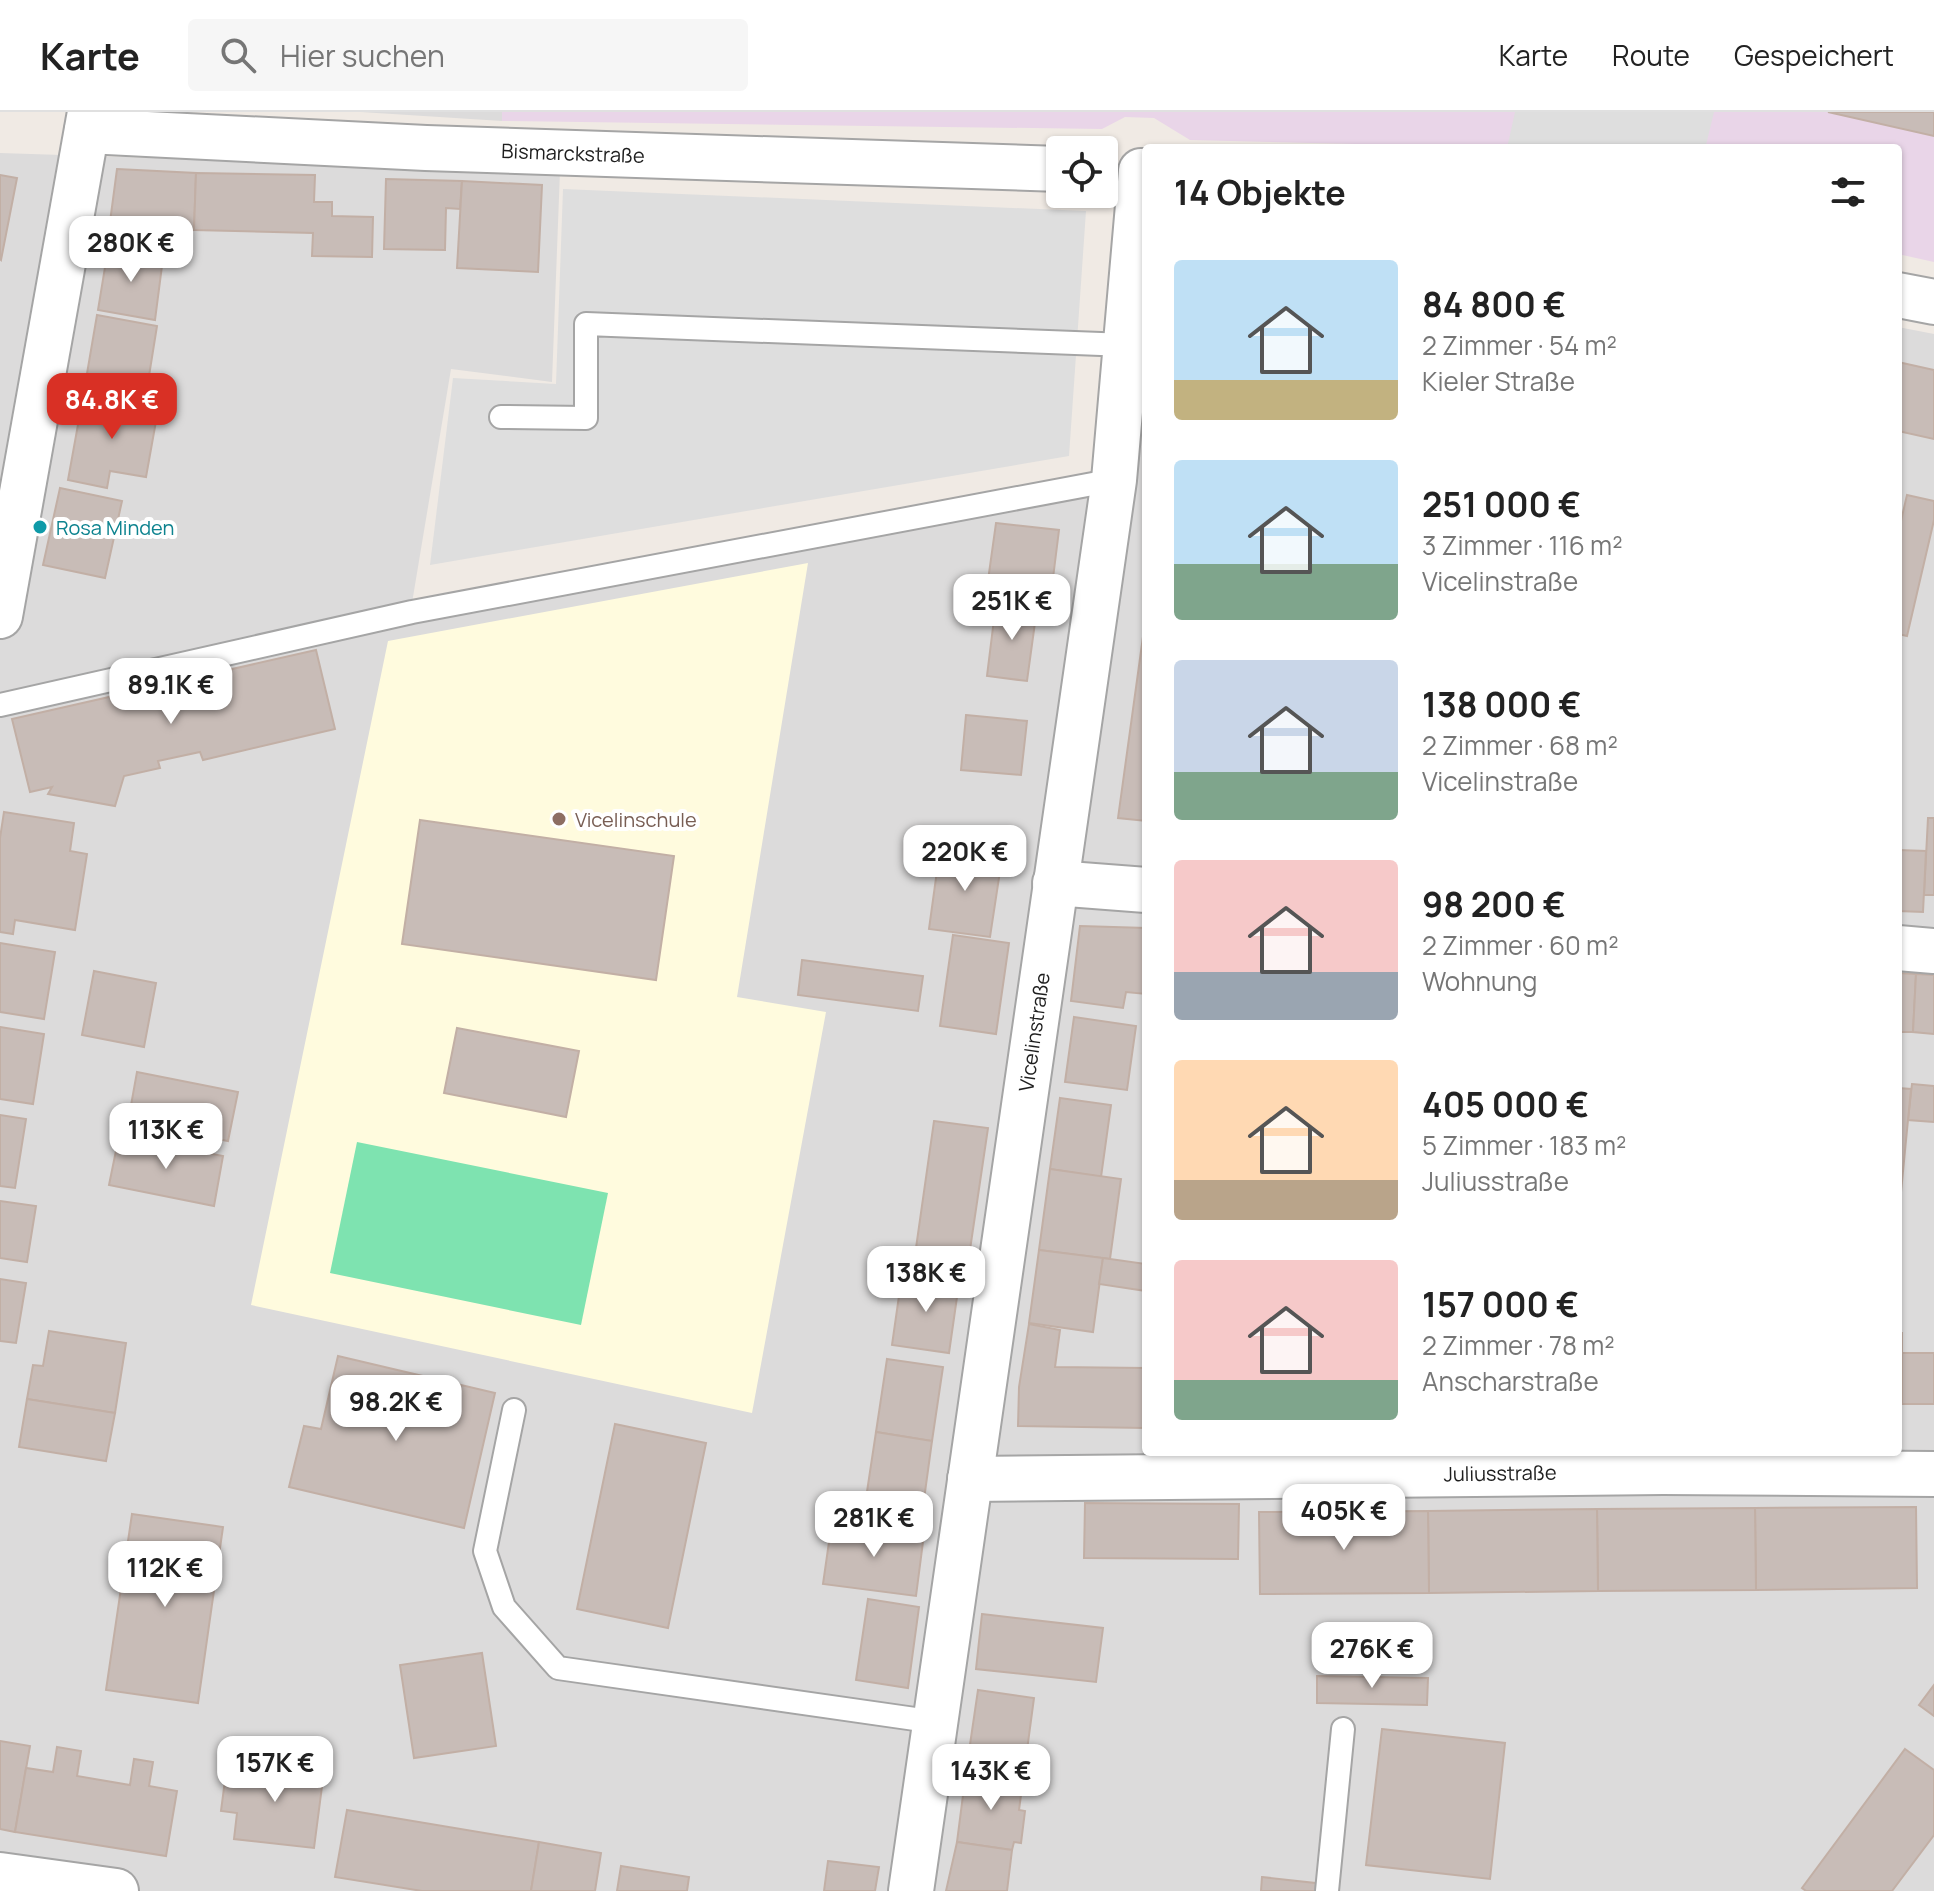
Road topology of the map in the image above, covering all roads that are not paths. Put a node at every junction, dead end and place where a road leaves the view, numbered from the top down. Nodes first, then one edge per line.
1 (89, 122) edge
2 (1046, 169) edge
3 (1130, 171) edge
4 (1902, 296) edge
5 (1934, 302) edge
6 (1127, 345) junction
7 (501, 417) dead end
8 (1114, 480) junction
9 (0, 616) edge
10 (0, 705) edge
11 (1055, 883) junction
12 (1142, 890) edge
13 (1902, 948) edge
14 (1934, 951) edge
15 (514, 1410) dead end
16 (1934, 1474) edge
17 (970, 1479) junction
18 (936, 1722) junction
19 (1343, 1729) dead end
20 (0, 1875) edge
21 (116, 1891) edge
22 (911, 1891) edge
23 (1327, 1891) edge

1 - 2 street, Bismarckstraße
1 - 9 street
3 - 6 street, Vicelinstraße
4 - 5 street
6 - 7 lane
6 - 8 street, Vicelinstraße
8 - 10 lane
8 - 11 street, Vicelinstraße
11 - 12 street
11 - 17 street, Vicelinstraße
13 - 14 street
15 - 18 lane
16 - 17 street, Juliusstraße
17 - 18 street, Vicelinstraße
18 - 22 street, Vicelinstraße
19 - 23 lane
20 - 21 street

